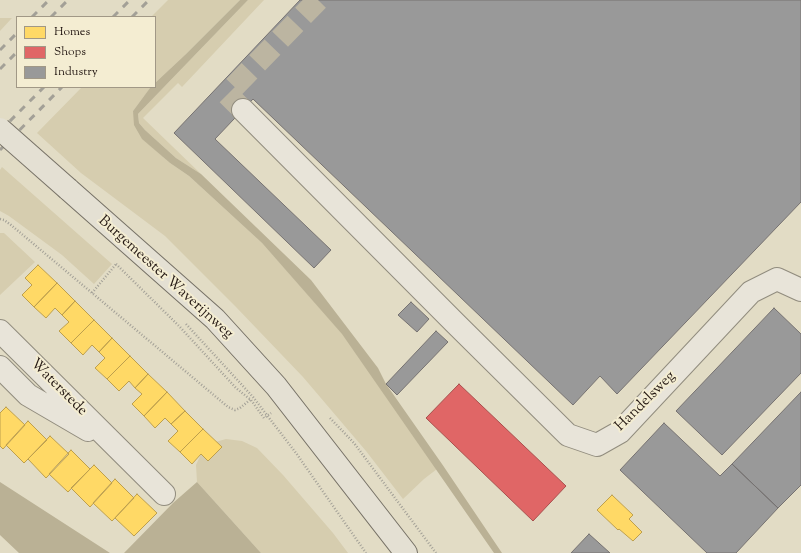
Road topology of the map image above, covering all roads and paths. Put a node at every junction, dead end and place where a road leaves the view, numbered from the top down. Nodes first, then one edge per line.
1 (243, 110) tunnel mouth
2 (0, 129) edge
3 (0, 219) edge
4 (801, 290) edge
5 (92, 293) junction
6 (186, 324) dead end
7 (0, 331) edge
8 (0, 367) edge
9 (252, 399) junction
10 (276, 410) dead end
11 (266, 416) junction
12 (115, 446) junction
13 (164, 494) dead end
14 (366, 553) edge
15 (406, 553) edge

1 - 4 street, Handelsweg
2 - 15 main road, Burgemeester Waverijnweg, bridge
3 - 5 path
5 - 9 path
5 - 9 path
6 - 9 path, Burgemeester Waverijnweg
7 - 12 street, Waterstede
8 - 12 street, Waterstede
9 - 11 path
10 - 11 path
11 - 14 path
12 - 13 street, Waterstede

